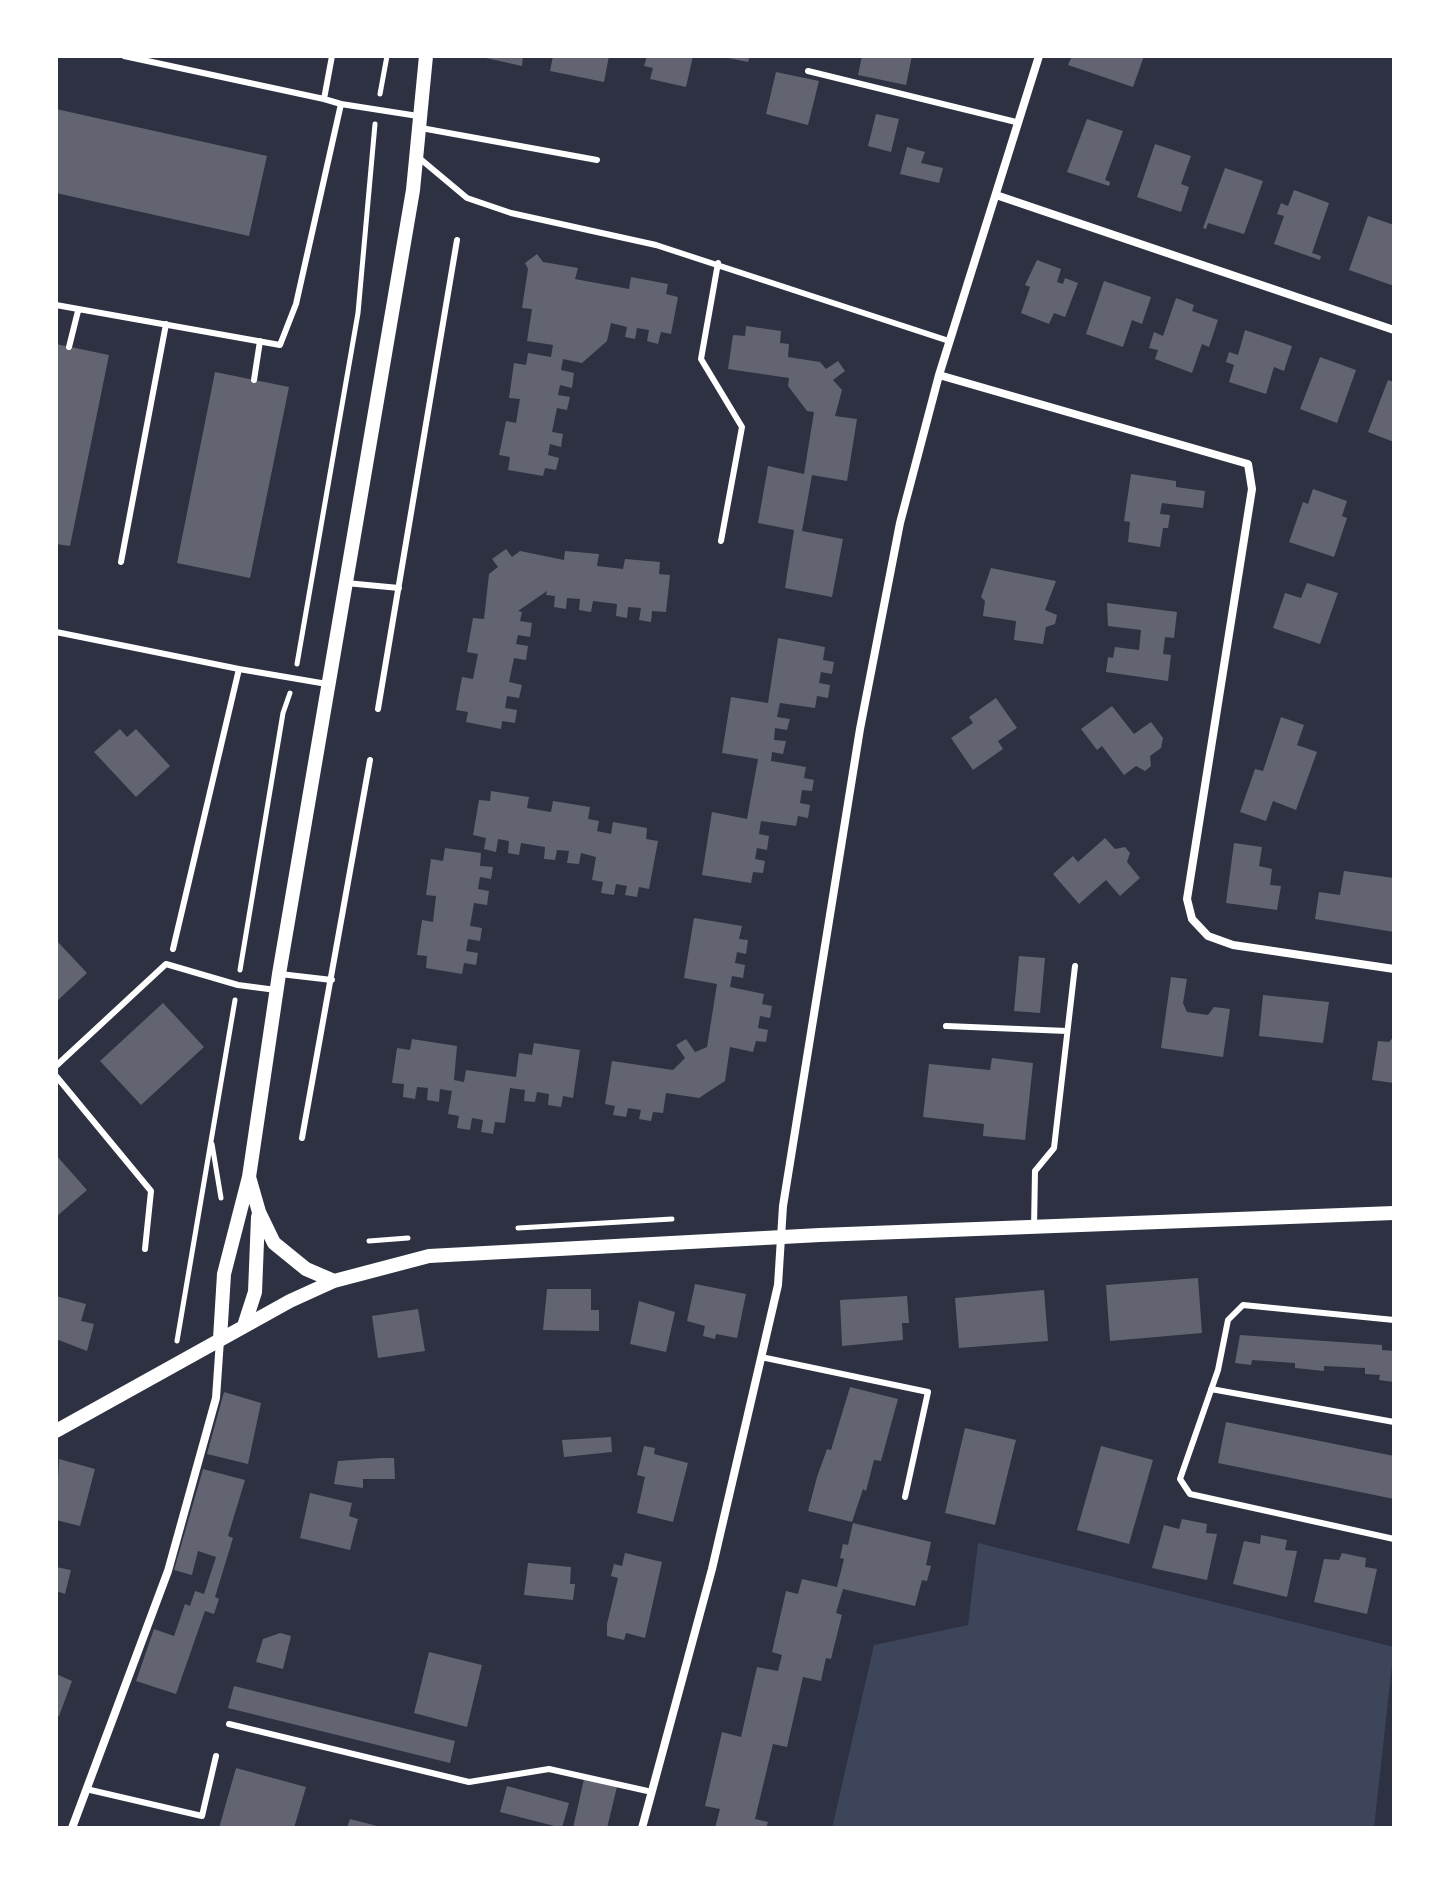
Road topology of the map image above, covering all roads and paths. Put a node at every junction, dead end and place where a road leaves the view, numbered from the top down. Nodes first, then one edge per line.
1 (124, 56) edge
2 (332, 56) edge
3 (387, 56) edge
4 (426, 56) edge
5 (1039, 56) edge
6 (808, 71) dead end
7 (380, 97) dead end
8 (324, 99) junction
9 (341, 104) junction
10 (418, 122) junction
11 (1016, 122) junction
12 (375, 126) dead end
13 (415, 154) junction
14 (597, 160) dead end
15 (996, 195) junction
16 (457, 240) dead end
17 (718, 263) junction
18 (56, 305) edge
19 (78, 311) junction
20 (166, 324) junction
21 (1394, 330) edge
22 (260, 341) junction
23 (949, 341) junction
24 (69, 347) dead end
25 (939, 375) junction
26 (254, 380) dead end
27 (721, 541) dead end
28 (121, 562) dead end
29 (346, 583) junction
30 (399, 588) junction
31 (56, 632) edge
32 (296, 665) dead end
33 (239, 669) junction
34 (329, 684) junction
35 (291, 691) dead end
36 (378, 709) dead end
37 (370, 760) dead end
38 (173, 949) dead end
39 (1075, 966) dead end
40 (1394, 969) edge
41 (240, 972) dead end
42 (279, 974) junction
43 (332, 980) junction
44 (276, 990) junction
45 (235, 998) dead end
46 (946, 1026) dead end
47 (1067, 1031) junction
48 (56, 1066) edge
49 (56, 1076) edge
50 (302, 1138) dead end
51 (212, 1139) junction
52 (249, 1177) junction
53 (259, 1212) junction
54 (1394, 1213) edge
55 (1034, 1228) junction
56 (782, 1237) junction
57 (231, 1239) junction
58 (145, 1249) dead end
59 (334, 1281) junction
60 (1394, 1320) edge
61 (244, 1326) junction
62 (220, 1339) junction
63 (176, 1347) dead end
64 (761, 1357) junction
65 (1211, 1389) junction
66 (1394, 1422) edge
67 (56, 1431) edge
68 (905, 1497) dead end
69 (1394, 1539) edge
70 (229, 1724) dead end
71 (216, 1756) dead end
72 (86, 1789) junction
73 (652, 1792) junction
74 (72, 1828) edge
75 (642, 1828) edge

1 - 8 lane
2 - 8 lane
3 - 7 path
4 - 10 street
5 - 11 street
6 - 11 lane
8 - 9 lane
9 - 10 lane
9 - 22 lane
10 - 13 street
10 - 14 lane
11 - 15 street
12 - 32 path
13 - 17 lane
13 - 29 street
15 - 21 street
15 - 23 street
16 - 30 lane
17 - 23 lane
17 - 27 lane
18 - 19 lane
19 - 20 lane
19 - 24 lane
20 - 22 lane
20 - 28 lane
22 - 26 lane
23 - 25 street
25 - 40 street
25 - 56 street
29 - 30 lane
29 - 34 street
30 - 36 lane
31 - 33 lane
33 - 34 lane
33 - 38 lane
34 - 42 street
35 - 41 path
37 - 43 lane
39 - 47 lane
42 - 43 lane
42 - 44 street
43 - 50 lane
44 - 48 lane
44 - 52 street
45 - 51 path
46 - 47 lane
47 - 55 lane
49 - 58 lane
51 - 57 path
51 - 63 path
52 - 53 street
52 - 57 street
53 - 59 street
53 - 61 street
54 - 55 street
55 - 56 street
56 - 59 street
56 - 64 street
57 - 62 street
59 - 61 street
60 - 65 lane
61 - 62 street
62 - 67 street
62 - 72 street
64 - 68 lane
64 - 73 street
65 - 66 lane
65 - 69 lane
70 - 73 lane
71 - 72 lane
72 - 74 street
73 - 75 street

